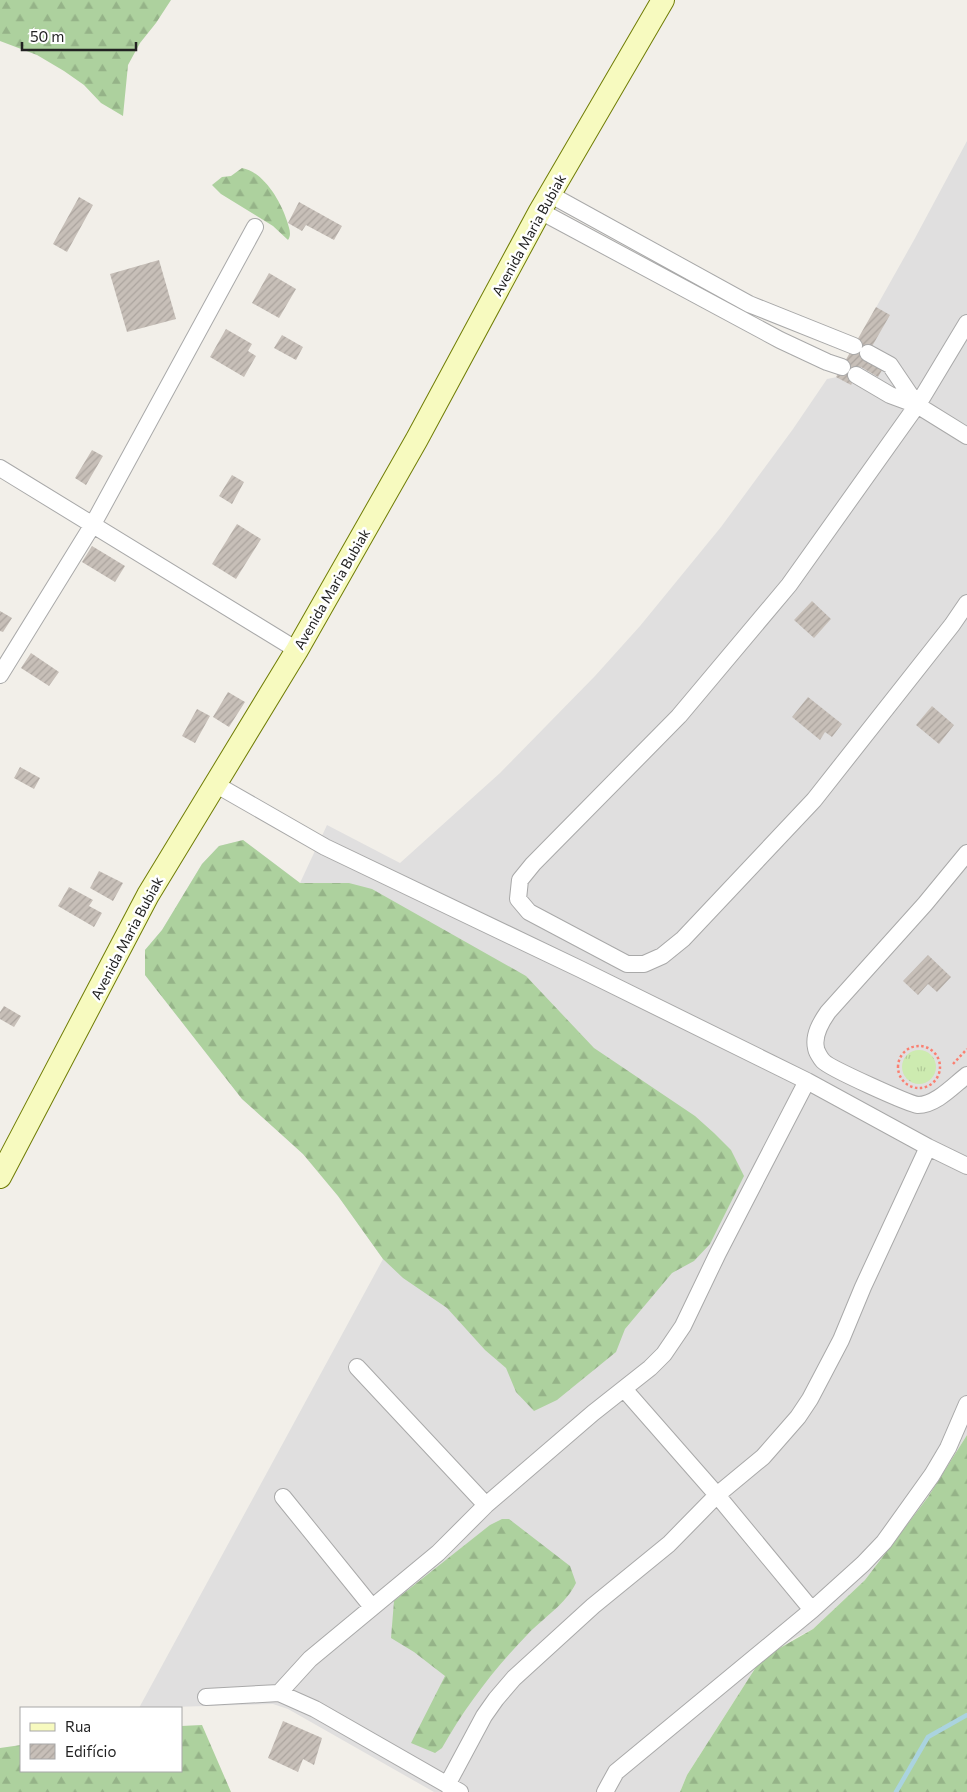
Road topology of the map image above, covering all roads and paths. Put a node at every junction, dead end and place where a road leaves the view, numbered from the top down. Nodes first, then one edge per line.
1 (663, 0) edge
2 (546, 203) junction
3 (255, 227) dead end
4 (967, 324) edge
5 (837, 340) junction
6 (842, 368) junction
7 (917, 405) junction
8 (967, 436) edge
9 (0, 468) edge
10 (92, 526) junction
11 (967, 603) edge
12 (297, 650) junction
13 (0, 674) edge
14 (215, 784) junction
15 (967, 852) edge
16 (967, 1049) edge
17 (952, 1066) dead end
18 (947, 1072) dead end
19 (939, 1075) junction
20 (967, 1075) edge
21 (807, 1082) junction
22 (928, 1147) junction
23 (967, 1166) edge
24 (0, 1177) edge
25 (357, 1367) dead end
26 (624, 1389) junction
27 (967, 1404) edge
28 (718, 1495) junction
29 (283, 1497) dead end
30 (486, 1505) junction
31 (372, 1607) junction
32 (812, 1610) junction
33 (279, 1693) junction
34 (206, 1697) dead end
35 (453, 1788) edge
36 (605, 1792) edge

1 - 2 street, Avenida Maria Bubiak
2 - 5 street
2 - 6 street
2 - 12 street, Avenida Maria Bubiak
3 - 10 street
4 - 7 street
5 - 6 street
5 - 7 street
6 - 7 street
7 - 8 street
7 - 11 street
9 - 10 street
10 - 12 street
10 - 13 street
12 - 14 street, Avenida Maria Bubiak
14 - 21 street
14 - 24 street, Avenida Maria Bubiak
15 - 20 street
16 - 17 path
18 - 19 path
19 - 19 path
21 - 22 street
21 - 26 street
22 - 23 street
22 - 28 street
25 - 30 street
26 - 28 street
26 - 30 street
27 - 32 street
28 - 32 street
28 - 35 street
29 - 31 street
30 - 31 street
31 - 33 street
32 - 36 street
33 - 34 street
33 - 35 street

